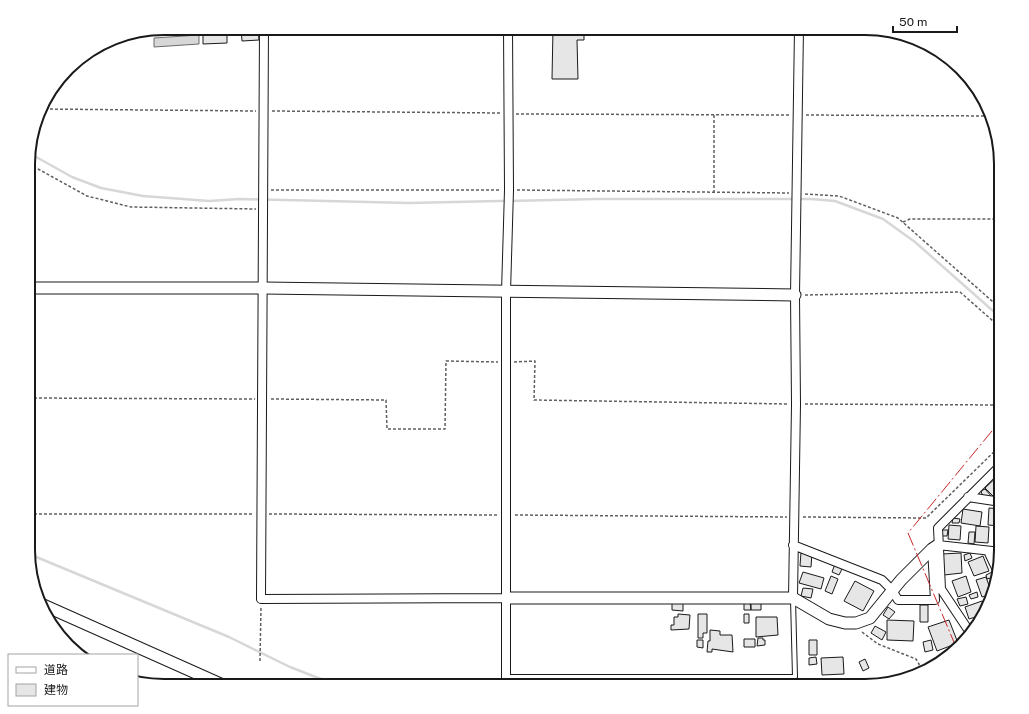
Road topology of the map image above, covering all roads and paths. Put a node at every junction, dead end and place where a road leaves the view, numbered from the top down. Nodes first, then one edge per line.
1 (264, 35) edge
2 (508, 35) edge
3 (799, 35) edge
4 (47, 110) edge
5 (263, 111) junction
6 (509, 113) junction
7 (714, 115) junction
8 (798, 115) junction
9 (984, 116) edge
10 (35, 167) edge
11 (264, 190) junction
12 (509, 190) junction
13 (714, 192) junction
14 (797, 193) junction
15 (264, 209) junction
16 (994, 219) edge
17 (903, 222) junction
18 (35, 288) edge
19 (263, 288) junction
20 (506, 292) junction
21 (795, 295) junction
22 (994, 303) edge
23 (994, 322) edge
24 (507, 362) junction
25 (35, 398) edge
26 (262, 399) junction
27 (796, 404) junction
28 (994, 405) edge
29 (994, 452) edge
30 (994, 472) edge
31 (968, 497) junction
32 (994, 501) edge
33 (35, 514) edge
34 (261, 514) junction
35 (507, 515) junction
36 (793, 517) junction
37 (793, 545) junction
38 (935, 547) junction
39 (988, 551) junction
40 (994, 551) edge
41 (994, 563) edge
42 (892, 590) junction
43 (507, 598) junction
44 (793, 598) junction
45 (261, 599) junction
46 (49, 607) edge
47 (856, 623) junction
48 (967, 629) edge
49 (260, 661) dead end
50 (919, 667) edge
51 (507, 677) joint
52 (208, 679) edge

1 - 5 street
2 - 6 street
3 - 8 street
4 - 5 path
5 - 6 path
5 - 11 street
6 - 7 path
6 - 12 street
7 - 8 path
7 - 13 path
8 - 9 path
8 - 14 street
10 - 15 path
11 - 12 path
11 - 15 street
12 - 13 path
12 - 20 street
13 - 14 path
14 - 17 path
14 - 21 street
15 - 19 street
16 - 17 path
17 - 22 path
18 - 19 street
19 - 20 street
19 - 26 street
20 - 21 street
20 - 24 street
21 - 23 path
21 - 27 street
24 - 26 path
24 - 27 path
24 - 35 street
25 - 26 path
26 - 34 street
27 - 28 path
27 - 36 street
29 - 36 path
30 - 31 street
31 - 32 street
31 - 38 street
33 - 34 path
34 - 35 path
34 - 45 street
35 - 36 path
35 - 43 street
36 - 37 street
37 - 42 street
37 - 44 street
38 - 39 street
38 - 42 street
38 - 42 street
38 - 48 street
39 - 40 street
39 - 41 street
42 - 47 street
43 - 44 street
43 - 45 street
43 - 51 street
44 - 47 street
44 - 51 lane
45 - 49 path
46 - 52 street
47 - 50 path

